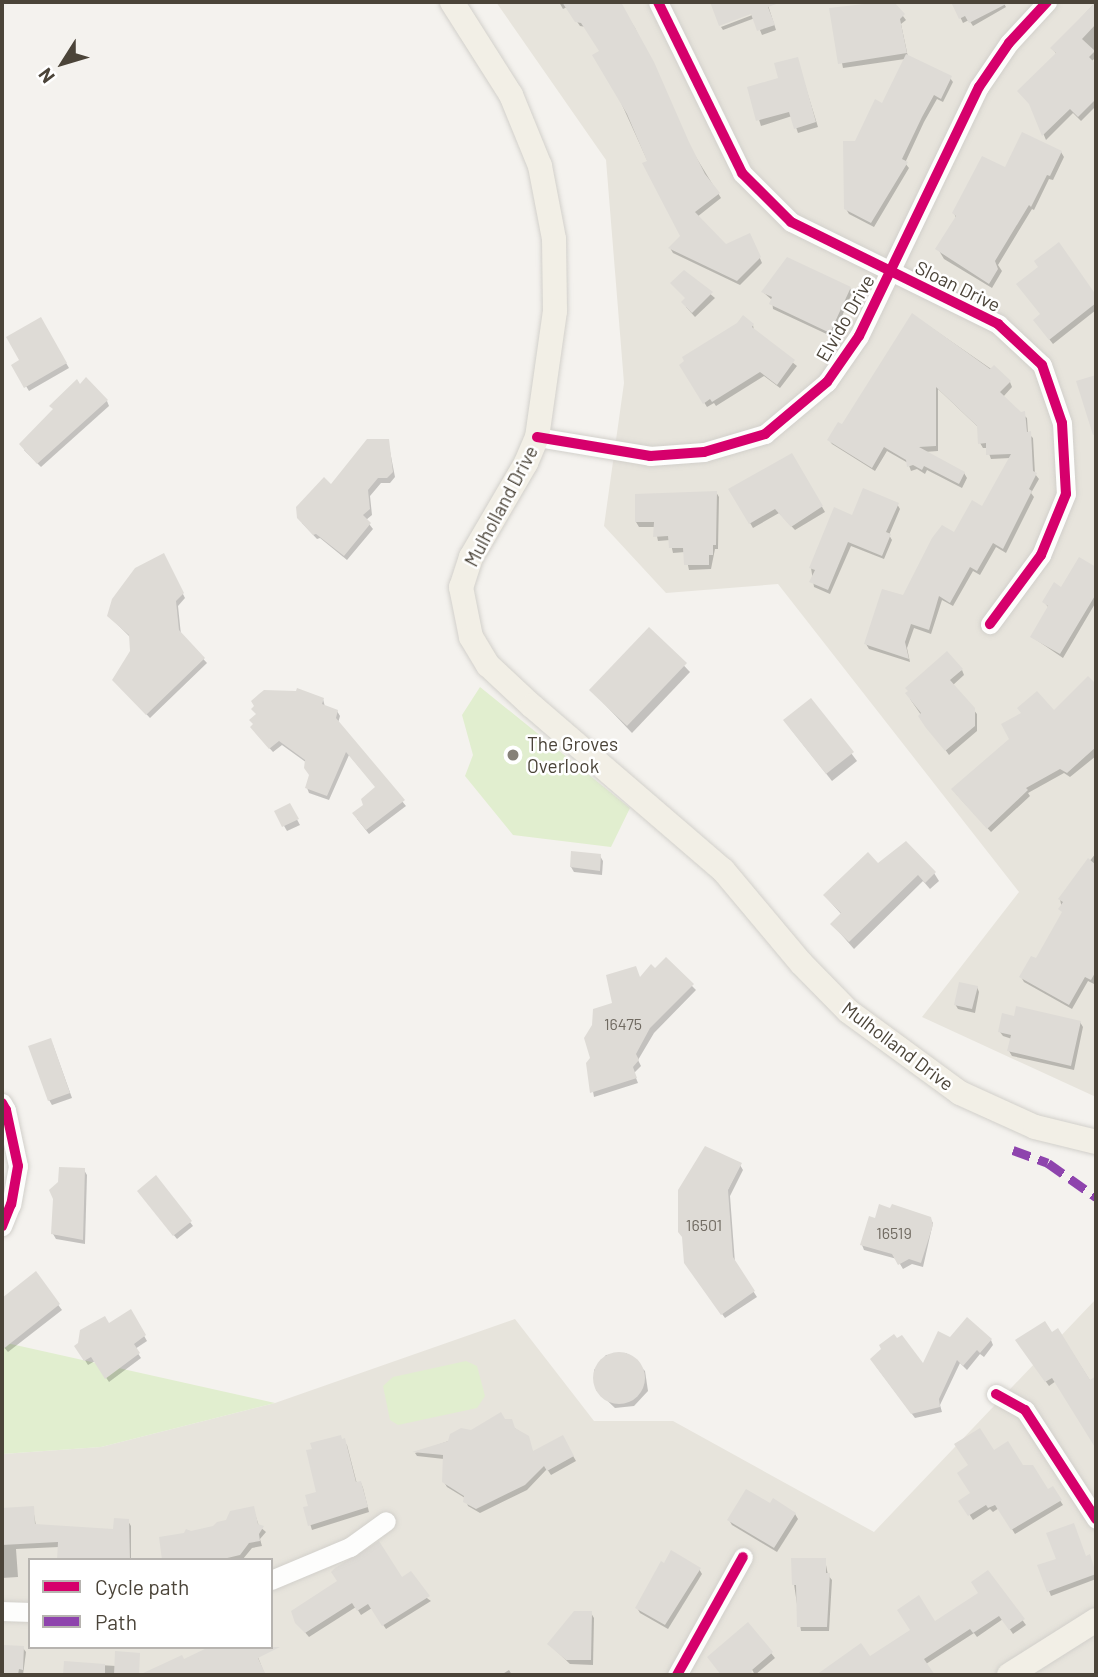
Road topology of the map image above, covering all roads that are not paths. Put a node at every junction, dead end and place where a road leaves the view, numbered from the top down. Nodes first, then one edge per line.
1 (452, 2) edge
2 (658, 2) edge
3 (1047, 2) edge
4 (891, 273) junction
5 (537, 437) junction
6 (989, 624) dead end
7 (2, 1103) edge
8 (1095, 1135) edge
9 (2, 1226) edge
10 (996, 1394) dead end
11 (1096, 1518) edge
12 (386, 1521) dead end
13 (743, 1557) dead end
14 (273, 1579) edge
15 (2, 1611) edge
16 (28, 1612) edge
17 (1096, 1620) edge
18 (677, 1675) edge
19 (1009, 1675) edge

1 - 5 main road, Mulholland Drive
2 - 4 street, Sloan Drive
3 - 4 street, Elvido Drive
4 - 5 street, Elvido Drive
4 - 6 street, Sloan Drive
5 - 8 main road, Mulholland Drive
7 - 9 street
10 - 11 street
12 - 14 street
13 - 18 street
15 - 16 street
17 - 19 main road

